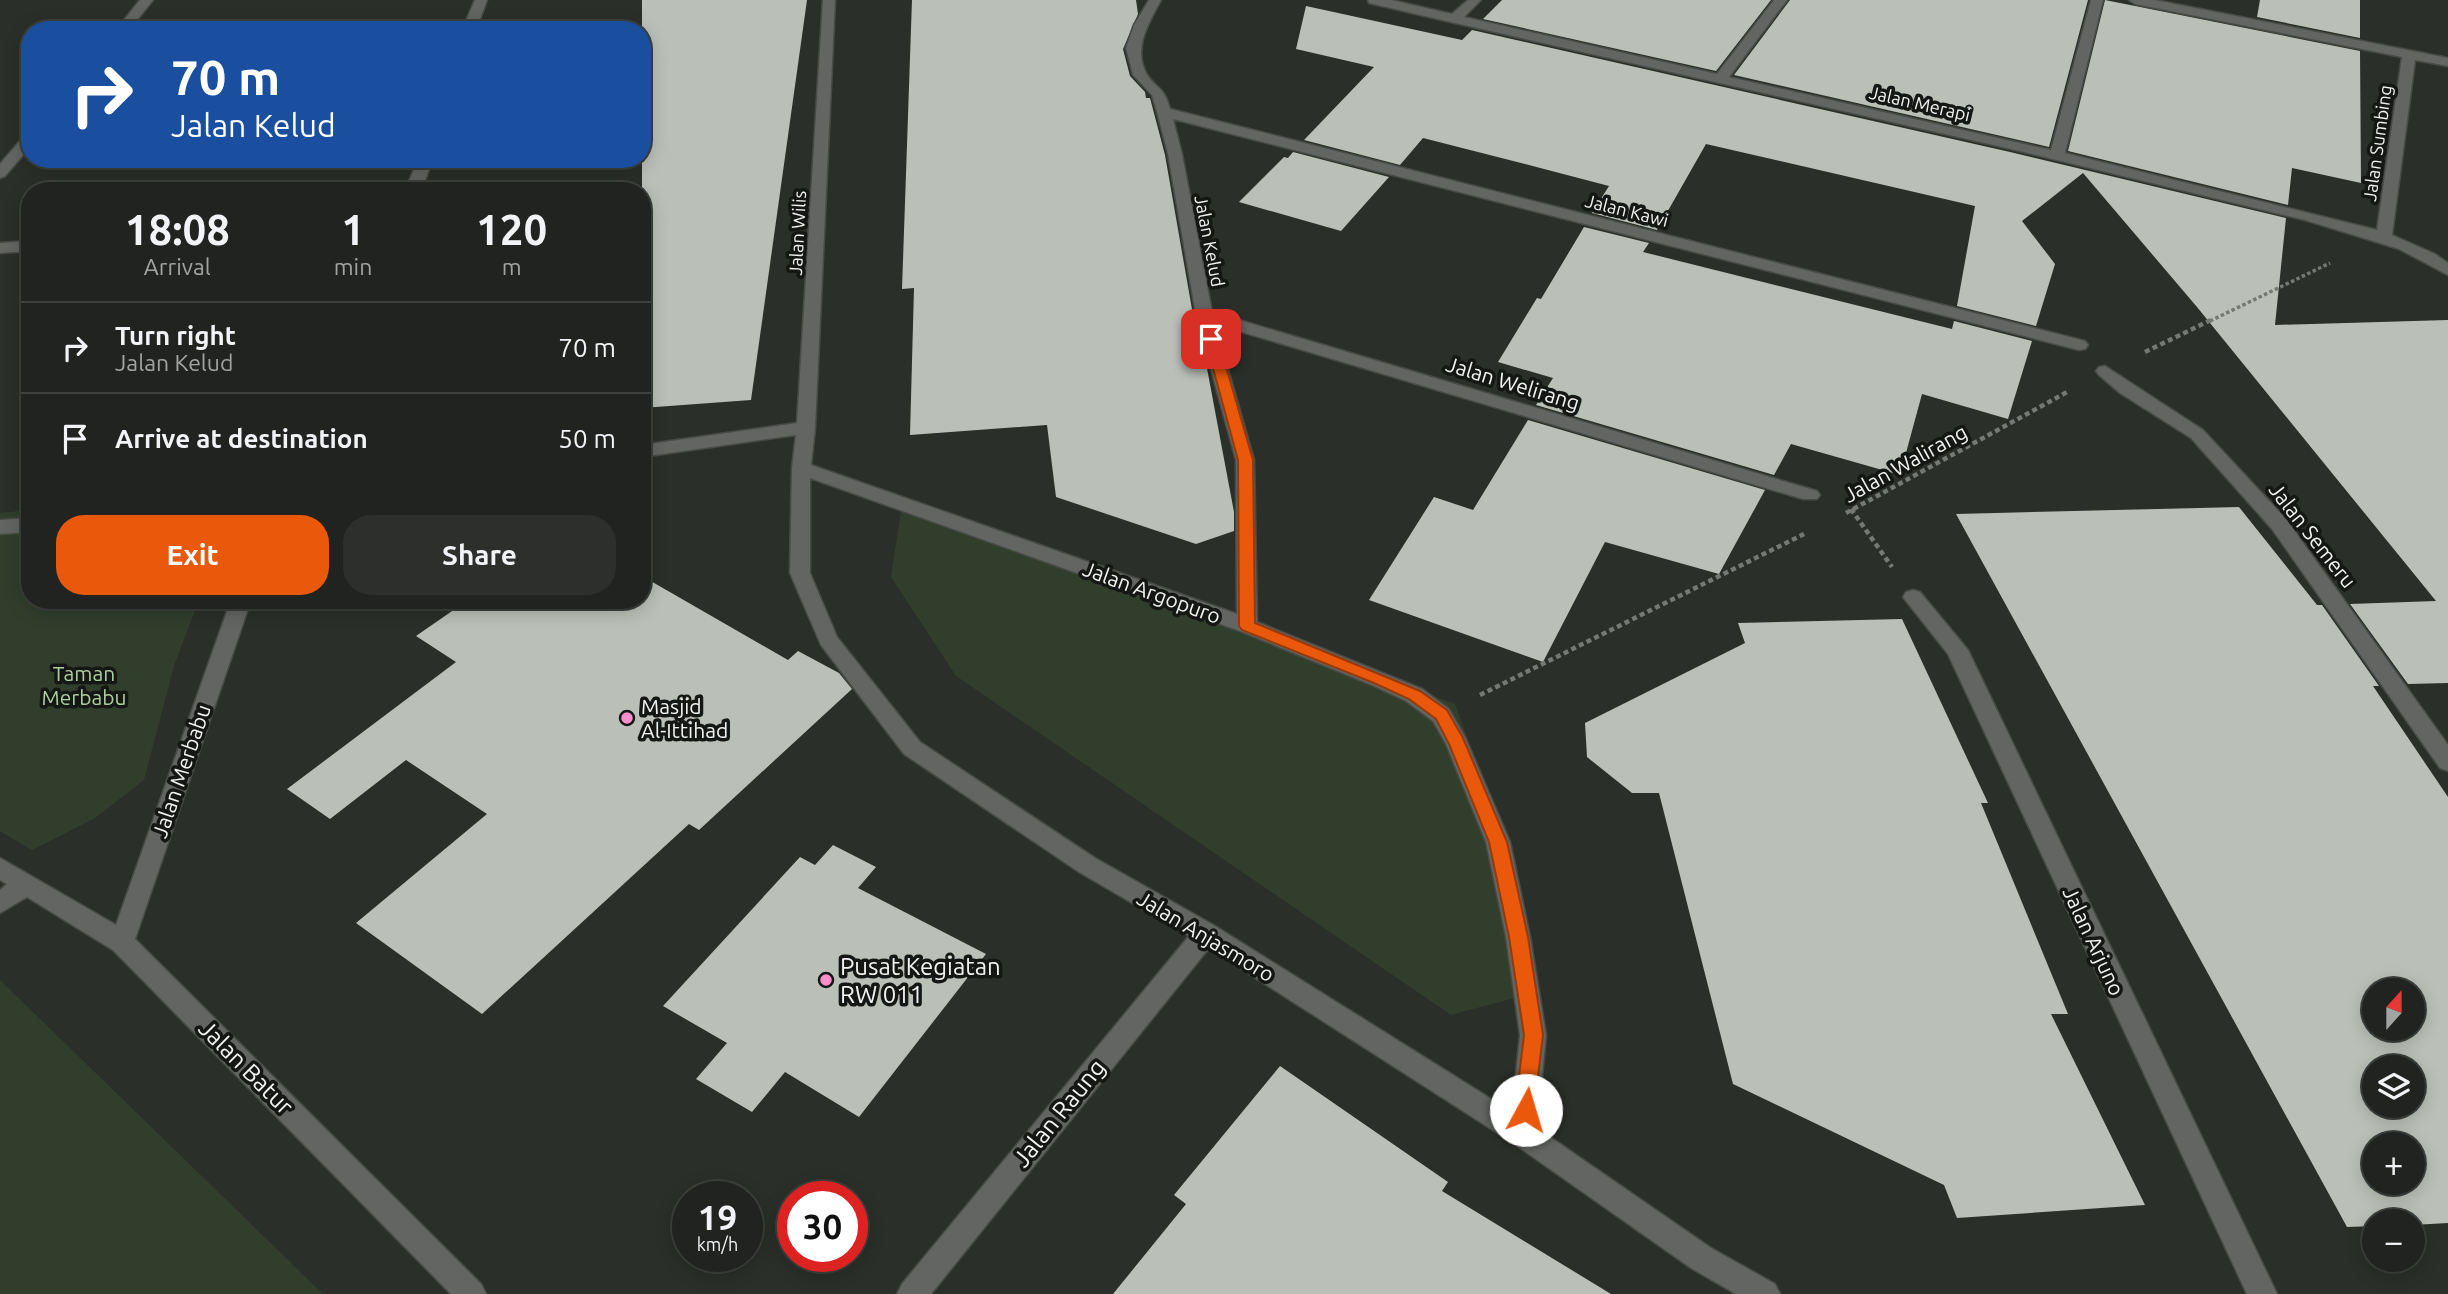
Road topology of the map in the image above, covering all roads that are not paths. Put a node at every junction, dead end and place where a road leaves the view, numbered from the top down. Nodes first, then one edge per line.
1 (147, 0) edge
2 (481, 0) edge
3 (829, 0) edge
4 (1155, 0) edge
5 (1374, 0) edge
6 (1475, 0) edge
7 (1781, 0) edge
8 (2098, 0) edge
9 (2135, 0) edge
10 (1455, 19) junction
11 (130, 21) edge
12 (473, 21) edge
13 (2409, 53) junction
14 (2448, 62) edge
15 (1721, 78) junction
16 (1164, 112) junction
17 (21, 148) edge
18 (2057, 154) junction
19 (0, 173) edge
20 (2384, 237) junction
21 (21, 247) edge
22 (0, 248) edge
23 (2444, 262) edge
24 (1204, 315) junction
25 (2080, 345) dead end
26 (2105, 371) road end
27 (806, 428) junction
28 (651, 450) edge
29 (801, 468) junction
30 (1810, 495) road end
31 (21, 525) edge
32 (0, 527) edge
33 (1913, 597) road end
34 (238, 609) edge
35 (1247, 626) junction
36 (2448, 762) edge
37 (0, 868) edge
38 (26, 884) junction
39 (0, 902) edge
40 (1206, 933) junction
41 (122, 942) junction
42 (1523, 1134) junction
43 (471, 1294) edge
44 (912, 1294) edge
45 (1765, 1294) edge
46 (2262, 1294) edge

1 - 11 street
2 - 12 street
3 - 27 street, Jalan Wilis
4 - 16 street, Jalan Kelud
5 - 10 street, Jalan Merapi
6 - 10 street
7 - 15 street
8 - 18 street
9 - 13 street
10 - 15 street, Jalan Merapi
13 - 14 street
13 - 20 street, Jalan Sumbing
15 - 18 street, Jalan Merapi
16 - 24 street, Jalan Kelud
16 - 25 street, Jalan Kawi
17 - 19 street
18 - 20 street, Jalan Merapi
20 - 23 street, Jalan Merapi
21 - 22 street
24 - 30 street, Jalan Welirang
24 - 35 street, Jalan Kelud
26 - 36 street, Jalan Semeru
27 - 28 street
27 - 29 street, Jalan Wilis
29 - 35 street, Jalan Argopuro
29 - 40 street, Jalan Anjasmoro
31 - 32 street
33 - 46 street, Jalan Arjuno
34 - 41 street, Jalan Merbabu
35 - 42 street, Jalan Argopuro
37 - 38 street, Jalan Batur
38 - 39 street
38 - 41 street, Jalan Batur
40 - 42 street, Jalan Anjasmoro
40 - 44 street, Jalan Raung
41 - 43 street, Jalan Batur
42 - 45 street, Jalan Anjasmoro

